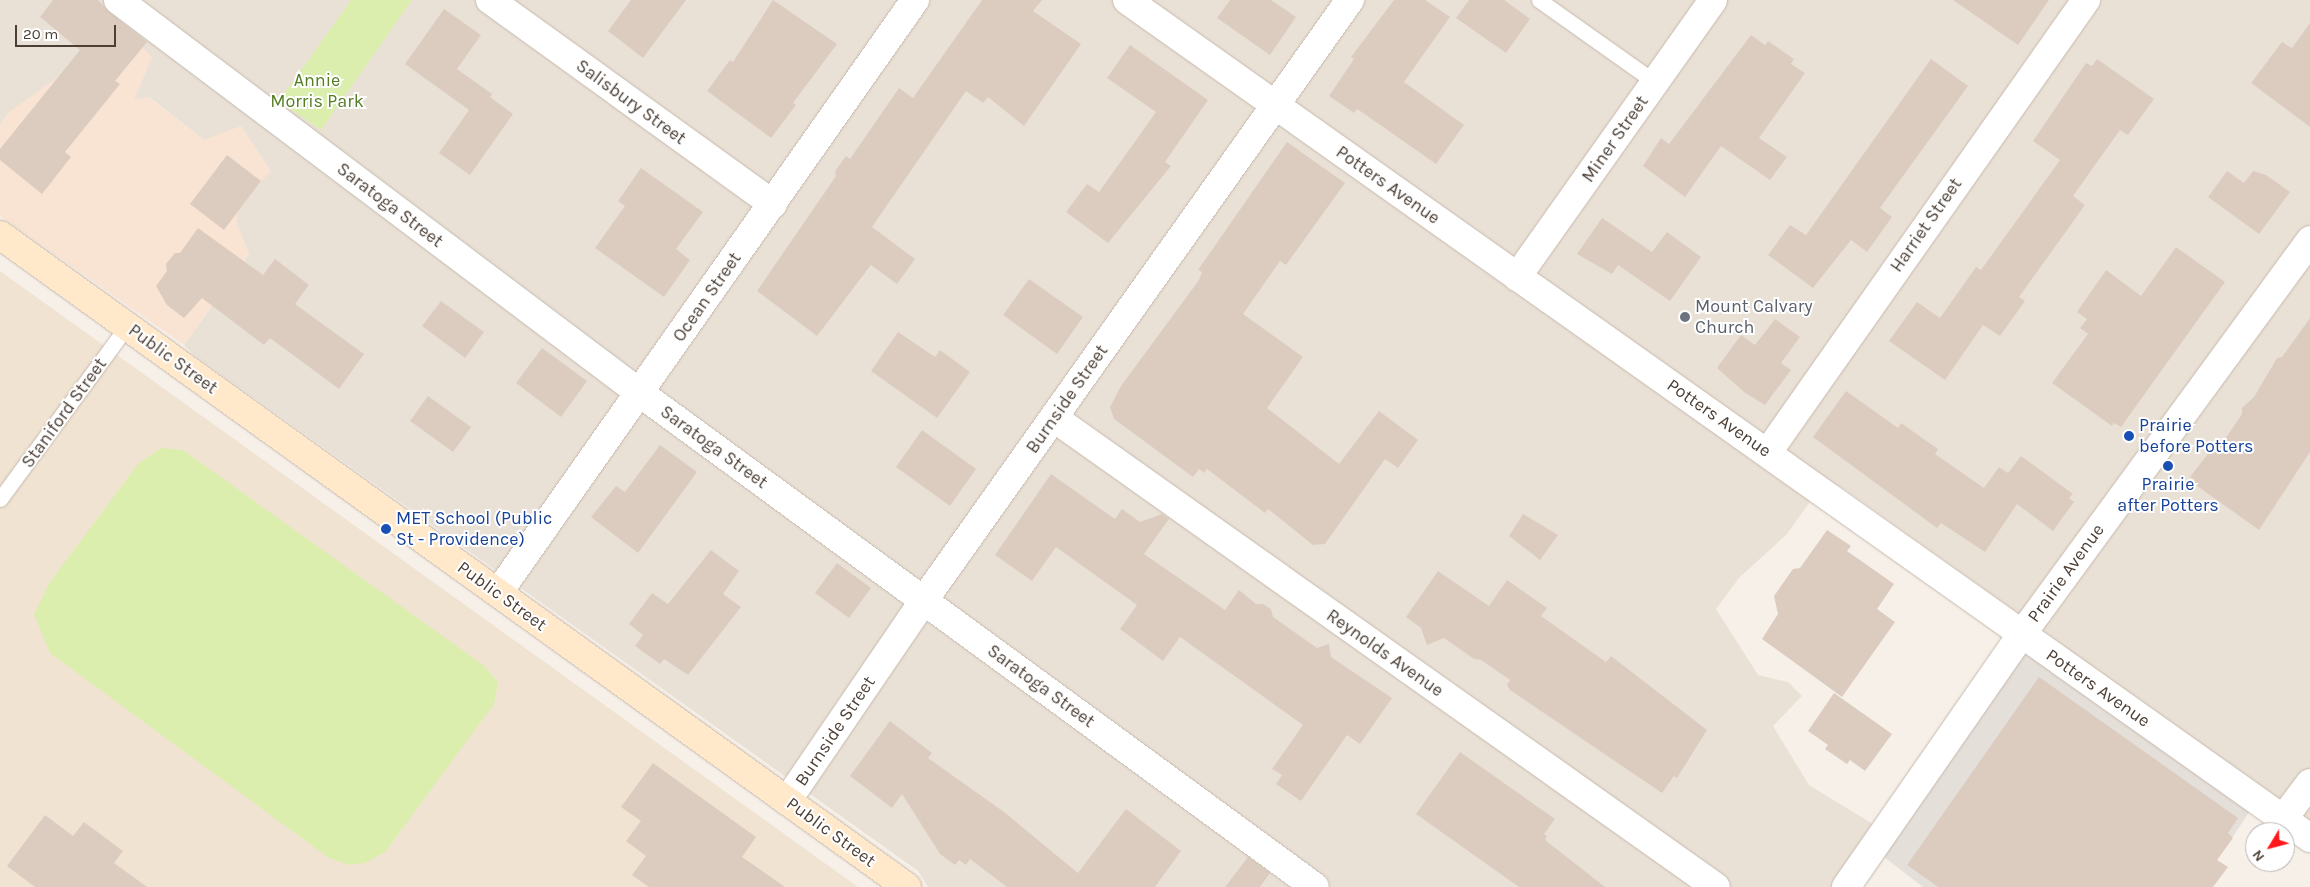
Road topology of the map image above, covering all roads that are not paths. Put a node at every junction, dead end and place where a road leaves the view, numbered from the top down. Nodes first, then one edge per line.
1 (118, 0) edge
2 (490, 0) edge
3 (916, 0) edge
4 (1127, 0) edge
5 (1350, 0) edge
6 (1539, 0) edge
7 (1712, 0) edge
8 (2086, 0) edge
9 (1655, 82) junction
10 (1276, 106) junction
11 (773, 204) junction
12 (0, 235) edge
13 (2310, 240) edge
14 (1517, 277) junction
15 (127, 326) junction
16 (640, 393) junction
17 (1054, 418) junction
18 (1768, 452) junction
19 (0, 499) edge
20 (498, 593) junction
21 (924, 600) junction
22 (2022, 634) junction
23 (2310, 782) edge
24 (787, 801) junction
25 (2283, 819) junction
26 (2310, 838) edge
27 (907, 887) edge
28 (1315, 887) edge
29 (1716, 887) edge
30 (1846, 887) edge

1 - 16 street, Saratoga Street
2 - 11 street, Salisbury Street
3 - 11 street, Ocean Street
4 - 10 street, Potters Avenue
5 - 10 street, Burnside Street
6 - 9 lane
7 - 9 street, Miner Street
8 - 18 street, Harriet Street
9 - 14 street, Miner Street
10 - 14 street, Potters Avenue
10 - 17 street, Burnside Street
11 - 16 street, Ocean Street
12 - 15 main road, Public Street
13 - 22 street, Prairie Avenue
14 - 18 street, Potters Avenue
15 - 19 lane, Staniford Street
15 - 20 main road, Public Street
16 - 20 street, Ocean Street
16 - 21 street, Saratoga Street
17 - 21 street, Burnside Street
17 - 29 street, Reynolds Avenue
18 - 22 street, Potters Avenue
20 - 24 main road, Public Street
21 - 24 street, Burnside Street
21 - 28 street, Saratoga Street
22 - 25 street, Potters Avenue
22 - 30 street, Prairie Avenue
23 - 25 street
24 - 27 main road, Public Street
25 - 26 street, Potters Avenue

